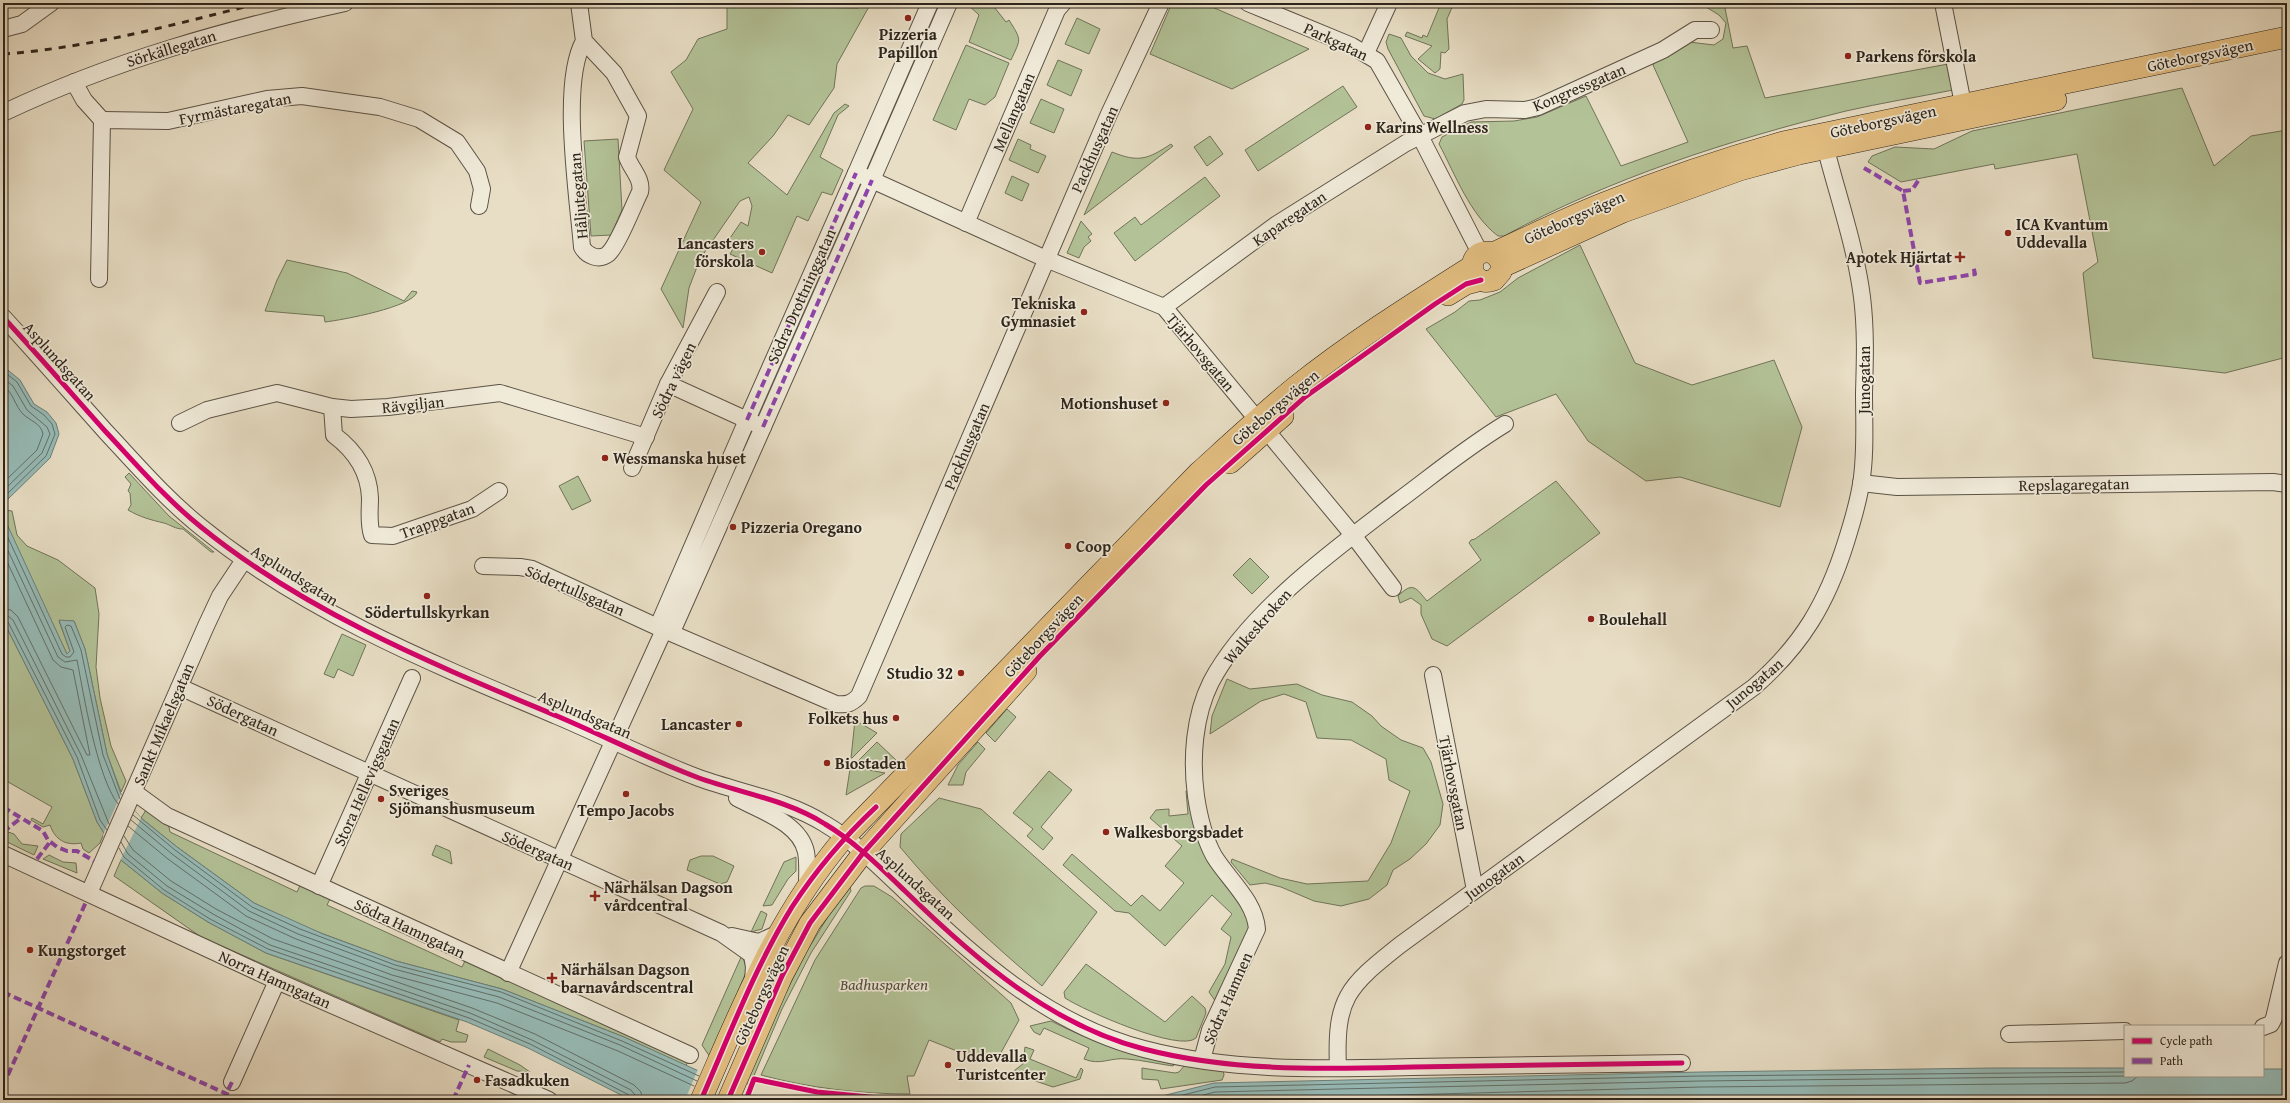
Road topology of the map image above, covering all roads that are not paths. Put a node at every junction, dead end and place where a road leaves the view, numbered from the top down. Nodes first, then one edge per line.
1 (51, 3) edge
2 (342, 3) edge
3 (579, 3) edge
4 (930, 3) edge
5 (949, 3) edge
6 (1063, 3) edge
7 (1161, 3) edge
8 (1248, 3) edge
9 (1389, 3) edge
10 (1943, 3) edge
11 (3, 29) edge
12 (1711, 30) dead end
13 (2287, 37) edge
14 (584, 41) junction
15 (2287, 52) edge
16 (1366, 53) junction
17 (74, 82) junction
18 (1963, 104) junction
19 (3, 113) edge
20 (102, 120) junction
21 (1420, 136) junction
22 (1824, 140) junction
23 (856, 173) junction
24 (872, 180) junction
25 (478, 206) dead end
26 (966, 223) junction
27 (1046, 259) junction
28 (1486, 264) junction
29 (99, 279) dead end
30 (717, 292) dead end
31 (1164, 307) junction
32 (3, 317) edge
33 (668, 384) junction
34 (332, 407) junction
35 (747, 420) junction
36 (180, 423) dead end
37 (1505, 424) dead end
38 (1262, 425) junction
39 (763, 427) junction
40 (646, 437) junction
41 (632, 468) dead end
42 (1861, 483) junction
43 (2287, 484) edge
44 (499, 491) dead end
45 (1353, 535) junction
46 (244, 560) junction
47 (482, 566) dead end
48 (1393, 588) dead end
49 (664, 630) junction
50 (1433, 675) dead end
51 (412, 678) dead end
52 (180, 687) junction
53 (615, 741) junction
54 (370, 774) junction
55 (693, 776) junction
56 (131, 798) junction
57 (844, 838) junction
58 (863, 853) junction
59 (3, 854) edge
60 (560, 860) junction
61 (319, 886) junction
62 (806, 886) junction
63 (1475, 890) junction
64 (89, 893) junction
65 (721, 933) junction
66 (778, 933) junction
67 (1255, 937) joint
68 (2287, 963) edge
69 (508, 973) junction
70 (277, 981) junction
71 (752, 986) junction
72 (2275, 1022) edge
73 (2124, 1031) edge
74 (2009, 1034) dead end
75 (690, 1055) dead end
76 (1202, 1060) junction
77 (1682, 1063) dead end
78 (1338, 1068) junction
79 (232, 1082) dead end
80 (731, 1092) edge
81 (549, 1100) edge
82 (701, 1100) edge

1 - 11 street
2 - 17 street, Sörkällegatan
3 - 14 street
4 - 23 street, Södra Drottninggatan
5 - 24 street, Södra Drottninggatan
6 - 26 street, Mellangatan
7 - 27 street, Packhusgatan
8 - 16 street, Parkgatan
9 - 16 street
10 - 18 street
12 - 21 street, Kongressgatan
13 - 18 main road, Göteborgsvägen
14 - 14 street, Håljutegatan
15 - 22 main road, Göteborgsvägen
16 - 21 street, Parkgatan
17 - 19 street, Sörkällegatan
17 - 20 street
18 - 22 main road, Göteborgsvägen
20 - 25 street, Fyrmästaregatan
20 - 29 street
21 - 28 street, Parkgatan
21 - 31 street, Kaparegatan
22 - 28 main road, Göteborgsvägen
22 - 42 street, Junogatan
23 - 24 street
23 - 35 street, Södra Drottninggatan
24 - 26 street, Tjärhovsgatan
24 - 39 street, Södra Drottninggatan
26 - 27 street, Tjärhovsgatan
27 - 31 street, Tjärhovsgatan
27 - 49 street, Packhusgatan
28 - 38 main road, Göteborgsvägen
30 - 33 street, Södra vägen
31 - 38 street, Tjärhovsgatan
32 - 46 street, Asplundsgatan
33 - 35 street
33 - 40 street, Södra vägen
34 - 36 street, Rävgiljan
34 - 40 street, Rävgiljan
34 - 44 street, Trappgatan
35 - 39 street
35 - 49 street, Södra Drottninggatan
37 - 45 street, Walkeskroken
38 - 45 street, Tjärhovsgatan
38 - 57 main road, Göteborgsvägen
38 - 58 main road, Göteborgsvägen
39 - 49 street, Södra Drottninggatan
40 - 41 street, Södra vägen
42 - 43 street, Repslagaregatan
42 - 63 street, Junogatan
45 - 48 street, Tjärhovsgatan
45 - 67 street, Walkeskroken
46 - 52 street, Sankt Mikaelsgatan
46 - 53 street, Asplundsgatan
47 - 49 street, Södertullsgatan
49 - 53 street, Södra Drottninggatan
50 - 63 street, Tjärhovsgatan
51 - 54 street, Stora Hellevigsgatan
52 - 54 street, Södergatan
52 - 56 street, Sankt Mikaelsgatan
53 - 55 street, Asplundsgatan
53 - 60 street, Södra Drottninggatan
54 - 60 street, Södergatan
54 - 61 street, Stora Hellevigsgatan
55 - 57 street, Asplundsgatan
55 - 62 street, Asplundsgatan
56 - 61 street, Södra Hamngatan
56 - 64 street, Sankt Mikaelsgatan
57 - 58 street, Asplundsgatan
57 - 62 main road, Göteborgsvägen
58 - 76 street, Asplundsgatan
58 - 80 main road, Göteborgsvägen
59 - 64 street, Norra Hamngatan
60 - 65 street, Södergatan
60 - 69 street, Södra Drottninggatan
61 - 69 street, Södra Hamngatan
62 - 66 main road, Göteborgsvägen
63 - 78 street, Junogatan
64 - 70 street, Norra Hamngatan
65 - 66 street, Södergatan
65 - 71 street, Södergatan
66 - 71 main road, Göteborgsvägen
67 - 76 street, Södra Hamnen
68 - 72 street
69 - 75 street, Södra Hamngatan
70 - 79 street
70 - 81 street, Norra Hamngatan
71 - 82 main road, Göteborgsvägen
73 - 74 street
76 - 78 street, Asplundsgatan
77 - 78 street, Asplundsgatan

